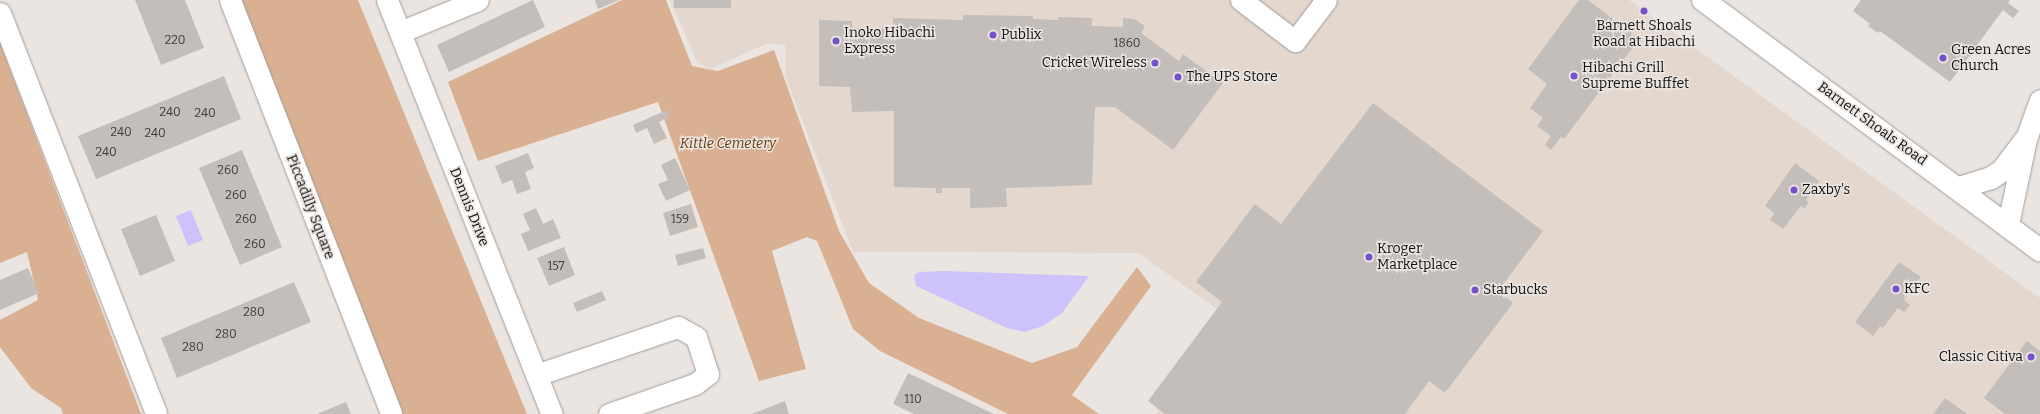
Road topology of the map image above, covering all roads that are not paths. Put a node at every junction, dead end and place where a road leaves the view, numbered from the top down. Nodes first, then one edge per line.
1 (230, 0) edge
2 (387, 0) edge
3 (478, 0) edge
4 (1241, 0) edge
5 (1326, 0) edge
6 (1703, 0) edge
7 (0, 13) edge
8 (400, 32) junction
9 (2040, 100) edge
10 (2026, 139) junction
11 (1959, 188) junction
12 (2008, 224) junction
13 (2040, 250) edge
14 (536, 375) junction
15 (156, 414) edge
16 (391, 414) edge
17 (552, 414) edge
18 (609, 414) edge

1 - 16 street, Piccadilly Square
2 - 8 street, Dennis Drive
3 - 8 street
4 - 5 street
6 - 11 main road, Barnett Shoals Road
7 - 15 street
8 - 14 street, Dennis Drive
9 - 10 street
10 - 11 main road
10 - 12 street
11 - 12 main road, Barnett Shoals Road
12 - 13 main road, Barnett Shoals Road
14 - 17 street, Dennis Drive
14 - 18 street

